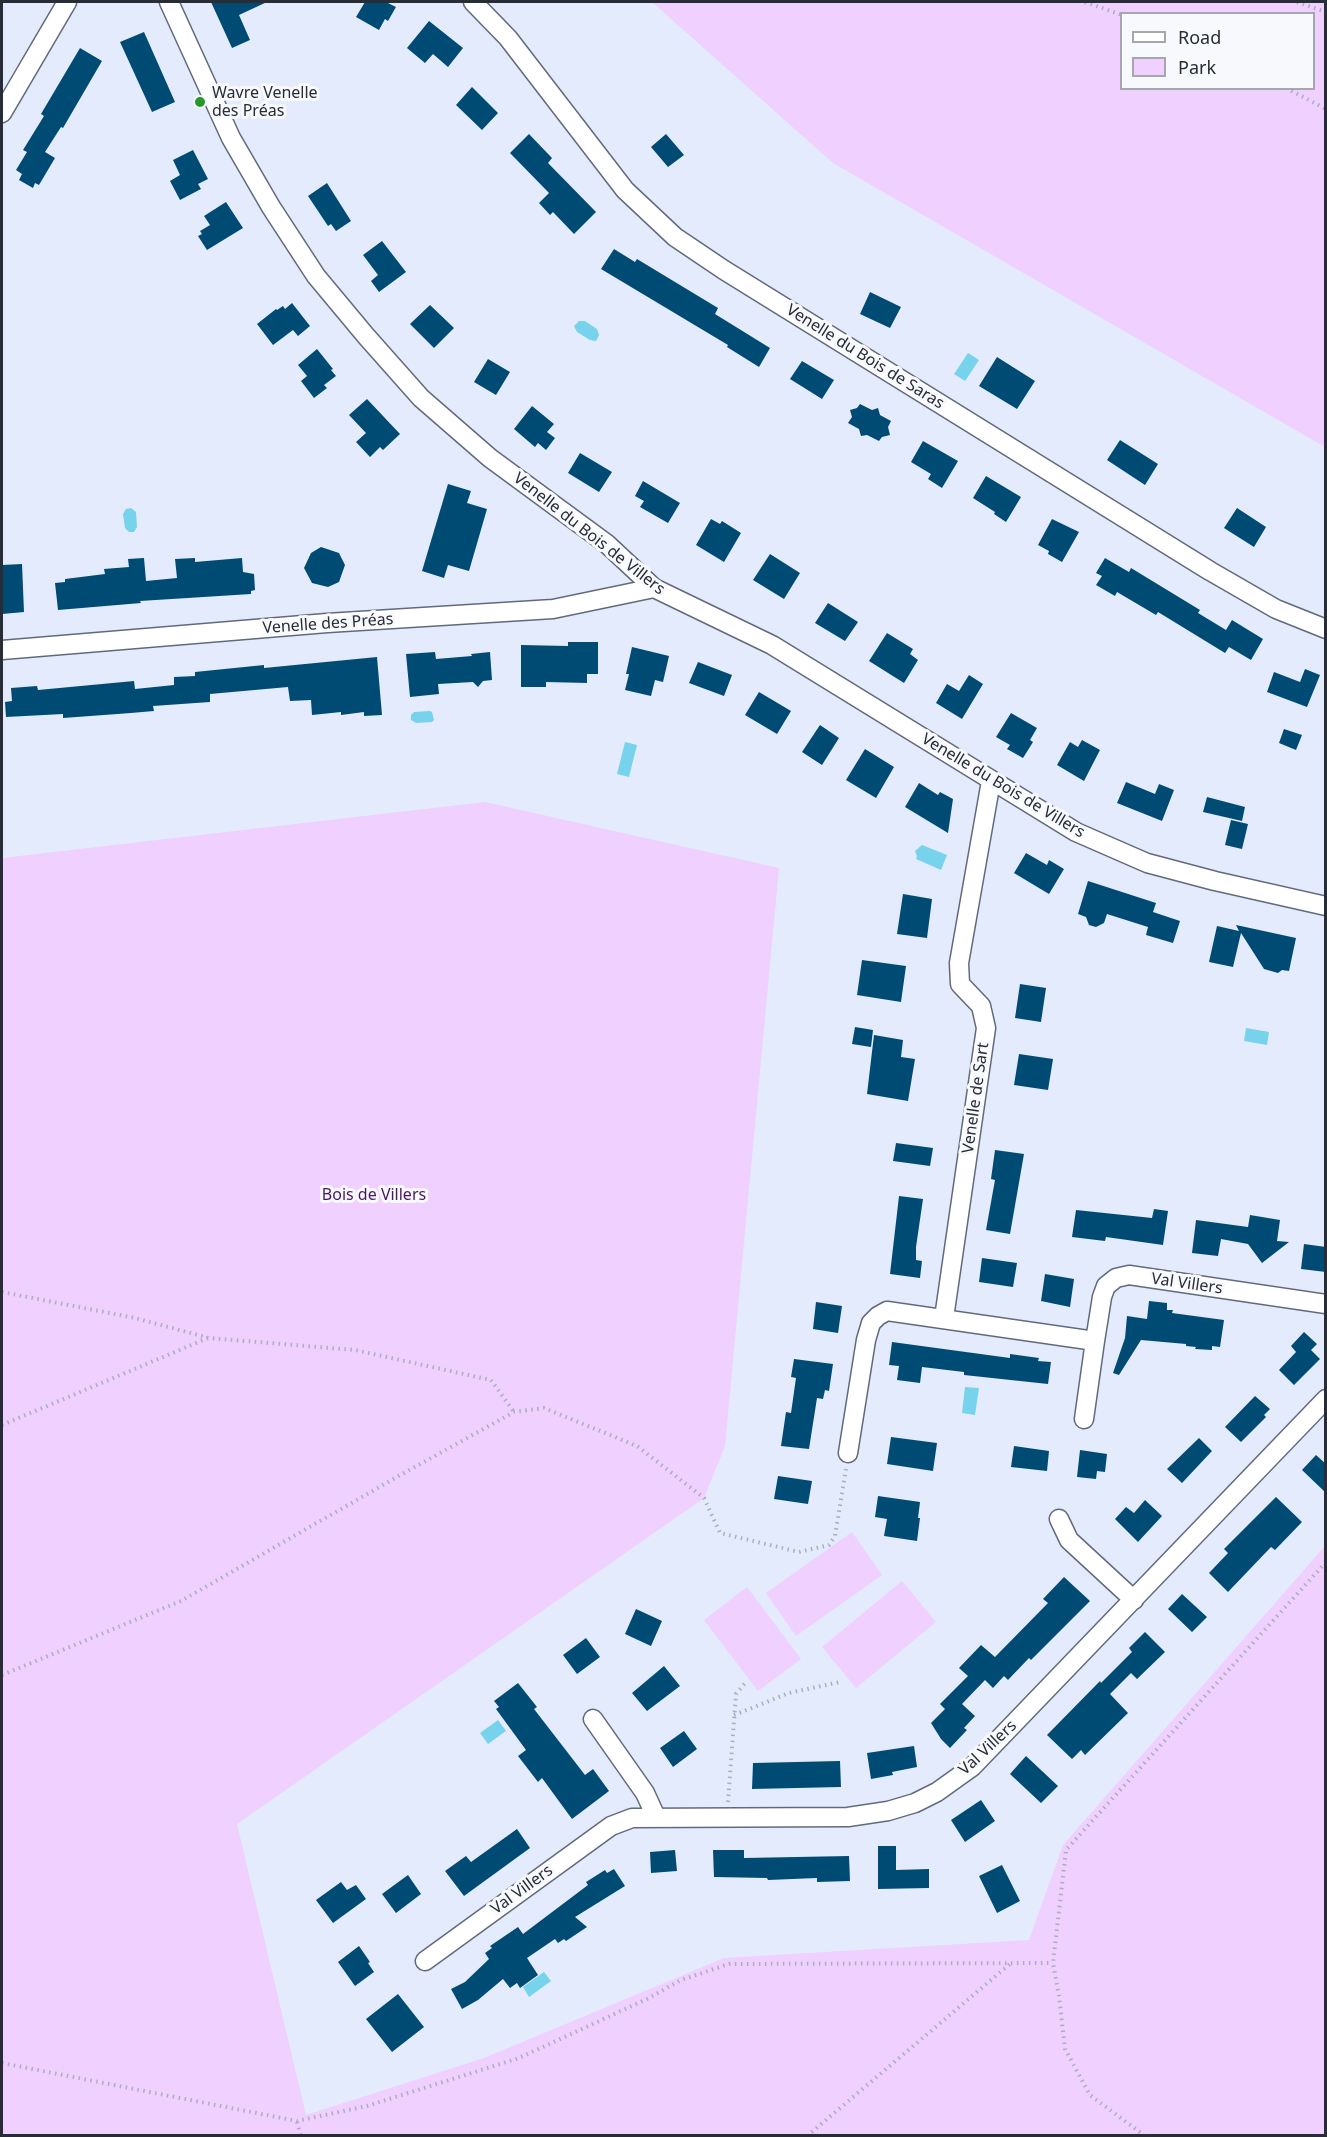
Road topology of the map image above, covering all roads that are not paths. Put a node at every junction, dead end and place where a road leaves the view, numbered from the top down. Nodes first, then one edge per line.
1 (68, 2) edge
2 (169, 2) edge
3 (473, 2) edge
4 (2, 113) edge
5 (654, 588) junction
6 (1326, 630) edge
7 (2, 650) edge
8 (991, 781) junction
9 (1326, 906) edge
10 (1326, 1304) edge
11 (944, 1318) junction
12 (1095, 1341) junction
13 (1326, 1399) edge
14 (1084, 1419) dead end
15 (848, 1453) road end
16 (1059, 1519) dead end
17 (1134, 1600) junction
18 (593, 1719) dead end
19 (656, 1817) junction
20 (425, 1961) dead end

1 - 4 street
2 - 5 street, Venelle du Bois de Villers
3 - 6 street, Venelle du Bois de Saras
5 - 7 street, Venelle des Préas
5 - 8 street, Venelle du Bois de Villers
8 - 9 street, Venelle du Bois de Villers
8 - 11 street, Venelle de Sart
10 - 12 street, Val Villers
11 - 12 street
11 - 15 street
12 - 14 street, Val Villers
13 - 17 street, Val Villers
16 - 17 street
17 - 19 street, Val Villers
18 - 19 street
19 - 20 street, Val Villers

